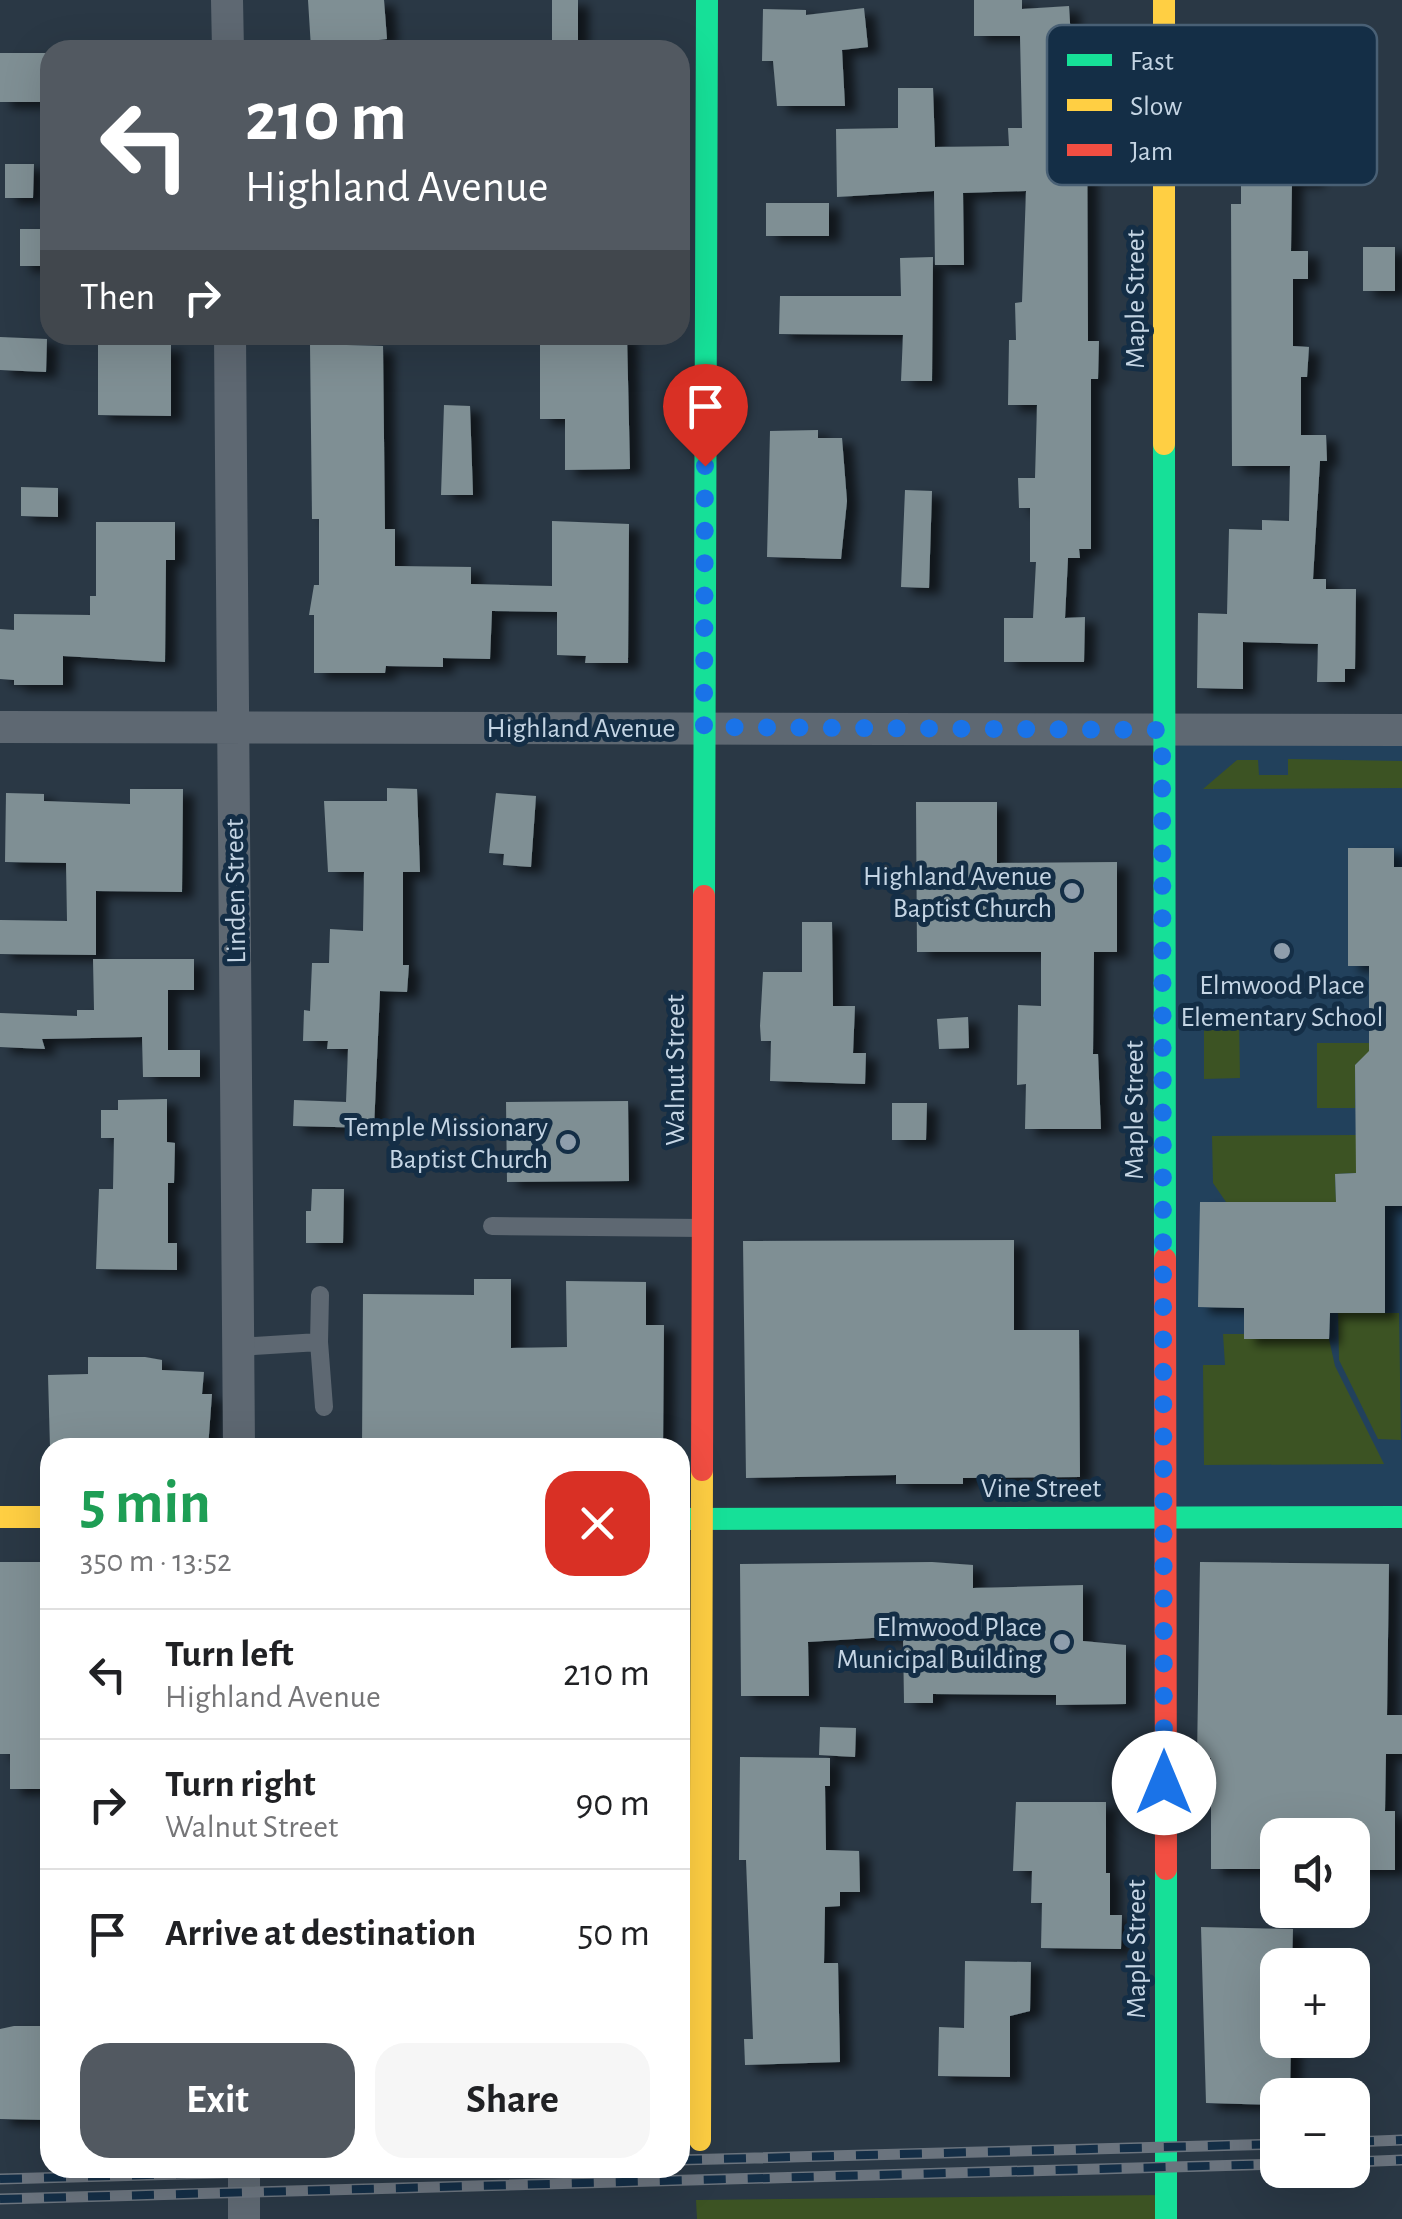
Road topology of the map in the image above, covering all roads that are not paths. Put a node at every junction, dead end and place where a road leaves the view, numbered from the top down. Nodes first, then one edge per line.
1 (227, 0) edge
2 (707, 0) edge
3 (1164, 0) edge
4 (1164, 25) edge
5 (228, 40) edge
6 (1163, 185) edge
7 (230, 345) edge
8 (0, 727) edge
9 (704, 727) junction
10 (233, 728) junction
11 (1162, 730) junction
12 (1402, 730) edge
13 (492, 1226) dead end
14 (703, 1228) junction
15 (320, 1295) dead end
16 (320, 1342) junction
17 (238, 1347) junction
18 (324, 1408) dead end
19 (239, 1438) edge
20 (0, 1517) edge
21 (40, 1517) edge
22 (1164, 1517) junction
23 (1402, 1517) edge
24 (691, 1518) edge
25 (693, 2127) edge
26 (244, 2178) edge
27 (244, 2219) edge
28 (1166, 2219) edge

1 - 5 street
2 - 9 street, Walnut Street
3 - 4 street, Maple Street
6 - 11 street, Maple Street
7 - 10 street, Linden Street
8 - 10 street, Highland Avenue
9 - 10 street, Highland Avenue
9 - 11 street, Highland Avenue
9 - 14 street, Walnut Street
10 - 17 street, Linden Street
11 - 12 street, Highland Avenue
11 - 22 street, Maple Street
13 - 14 lane
14 - 24 street, Walnut Street
15 - 16 lane
16 - 17 lane
16 - 18 lane
17 - 19 street, Linden Street
20 - 21 street
22 - 23 street, Vine Street
22 - 24 street, Vine Street
22 - 28 street, Maple Street
24 - 25 street, Walnut Street
26 - 27 street

